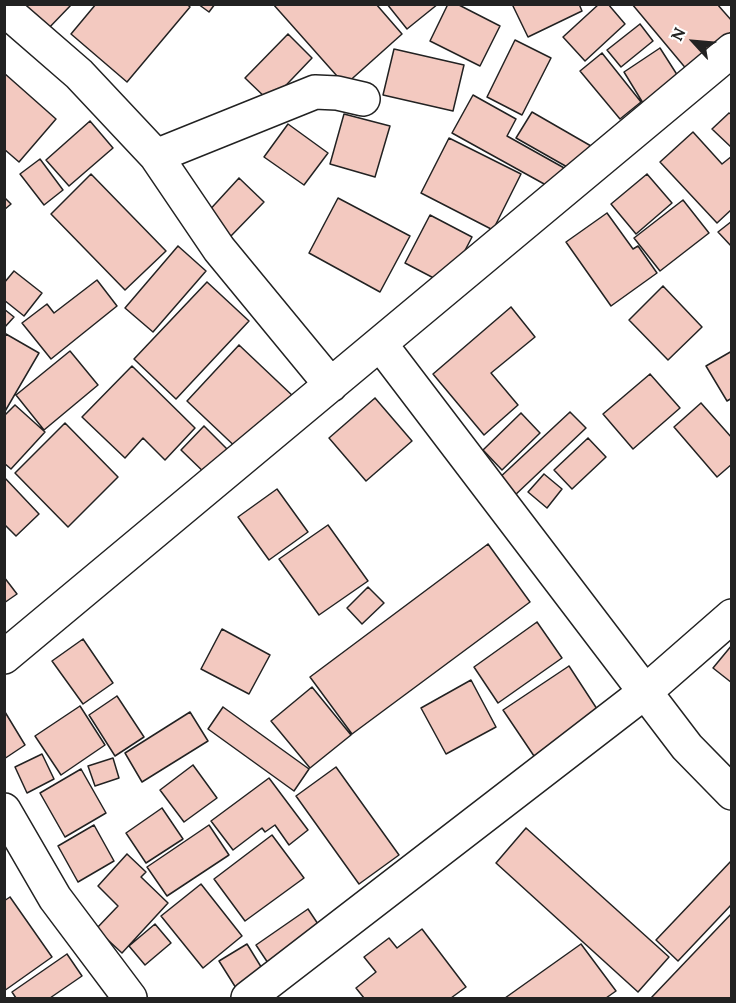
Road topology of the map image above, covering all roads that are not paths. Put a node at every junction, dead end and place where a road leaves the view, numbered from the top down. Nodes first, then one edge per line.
1 (4, 9) edge
2 (732, 50) edge
3 (363, 99) dead end
4 (156, 156) junction
5 (381, 345) junction
6 (331, 385) junction
7 (732, 616) edge
8 (4, 657) edge
9 (645, 692) junction
10 (732, 793) edge
11 (4, 810) edge
12 (130, 999) edge
13 (248, 999) edge

1 - 4 street
2 - 5 street
3 - 4 street
4 - 6 street
5 - 6 street
5 - 9 street
6 - 8 street
7 - 9 street
9 - 10 street
9 - 13 street
11 - 12 street

